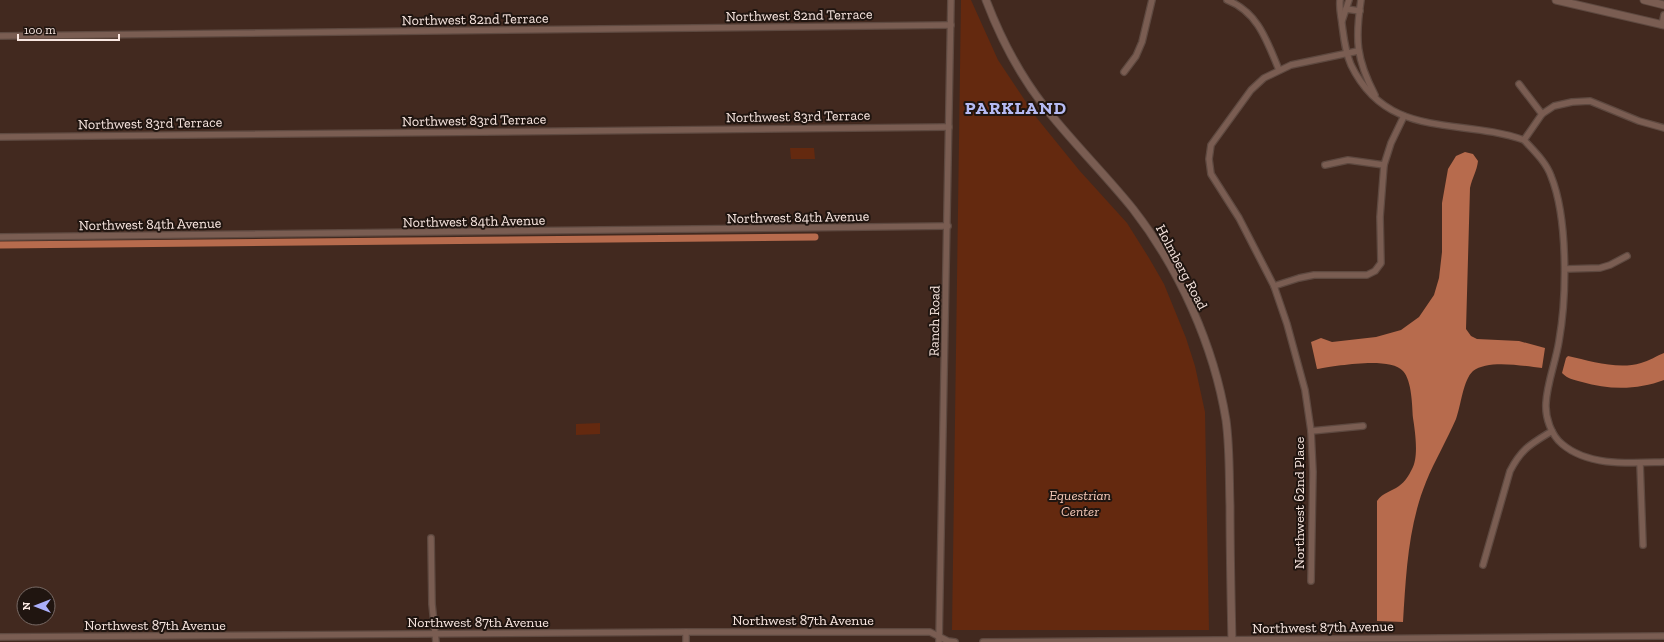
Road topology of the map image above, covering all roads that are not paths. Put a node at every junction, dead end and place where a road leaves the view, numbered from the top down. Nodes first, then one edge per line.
1 (952, 0) edge
2 (986, 0) edge
3 (1152, 0) edge
4 (1227, 0) edge
5 (1340, 0) edge
6 (1349, 0) edge
7 (1361, 0) edge
8 (1556, 0) edge
9 (1644, 0) edge
10 (1664, 5) edge
11 (1346, 9) junction
12 (1360, 11) junction
13 (1664, 15) edge
14 (1342, 22) junction
15 (951, 25) junction
16 (1663, 25) edge
17 (0, 36) edge
18 (1358, 51) junction
19 (1345, 52) junction
20 (1279, 70) junction
21 (1124, 72) dead end
22 (1518, 84) dead end
23 (1378, 102) junction
24 (1542, 114) junction
25 (1404, 116) junction
26 (949, 127) junction
27 (1664, 128) edge
28 (0, 137) edge
29 (1524, 140) junction
30 (1325, 165) dead end
31 (1384, 165) junction
32 (948, 226) junction
33 (0, 237) edge
34 (1627, 256) dead end
35 (1565, 269) junction
36 (1274, 286) junction
37 (1363, 426) dead end
38 (1311, 431) junction
39 (1552, 431) junction
40 (1664, 462) edge
41 (1640, 463) junction
42 (431, 538) dead end
43 (1643, 545) dead end
44 (1483, 565) dead end
45 (1311, 581) dead end
46 (686, 632) junction
47 (436, 634) junction
48 (1664, 636) edge
49 (0, 637) edge
50 (177, 639) edge
51 (940, 639) edge
52 (1467, 640) edge
53 (1232, 641) edge
54 (436, 642) edge
55 (686, 642) edge
56 (955, 642) edge
57 (982, 642) edge

1 - 15 street, Ranch Road
2 - 53 street, Holmberg Road
3 - 21 street
4 - 20 street
5 - 14 street
6 - 11 street
7 - 12 street
8 - 16 street
9 - 10 street
11 - 12 street
11 - 14 street
12 - 18 street
13 - 16 street
14 - 19 street
15 - 17 street, Northwest 82nd Terrace
15 - 26 street, Ranch Road
18 - 19 street
18 - 23 street
19 - 20 street
19 - 23 street
20 - 36 street, Northwest 62nd Place
22 - 24 street
23 - 25 street
24 - 27 street
24 - 29 street
25 - 29 street
25 - 31 street
26 - 28 street, Northwest 83rd Terrace
26 - 32 street, Ranch Road
29 - 35 street
30 - 31 street
31 - 36 street
32 - 33 street, Northwest 84th Avenue
32 - 51 street, Ranch Road
34 - 35 street
35 - 39 street
36 - 38 street, Northwest 62nd Place
37 - 38 street
38 - 45 street, Northwest 62nd Place
39 - 41 street
39 - 44 street
40 - 41 street
41 - 43 street
42 - 47 street
46 - 47 street, Northwest 87th Avenue
46 - 51 street, Northwest 87th Avenue
46 - 55 street
47 - 50 street, Northwest 87th Avenue
47 - 54 street
48 - 52 street, Northwest 87th Avenue
49 - 50 street, Northwest 87th Avenue
51 - 56 street, Northwest 87th Avenue
52 - 53 street, Northwest 87th Avenue
53 - 57 street, Northwest 87th Avenue

